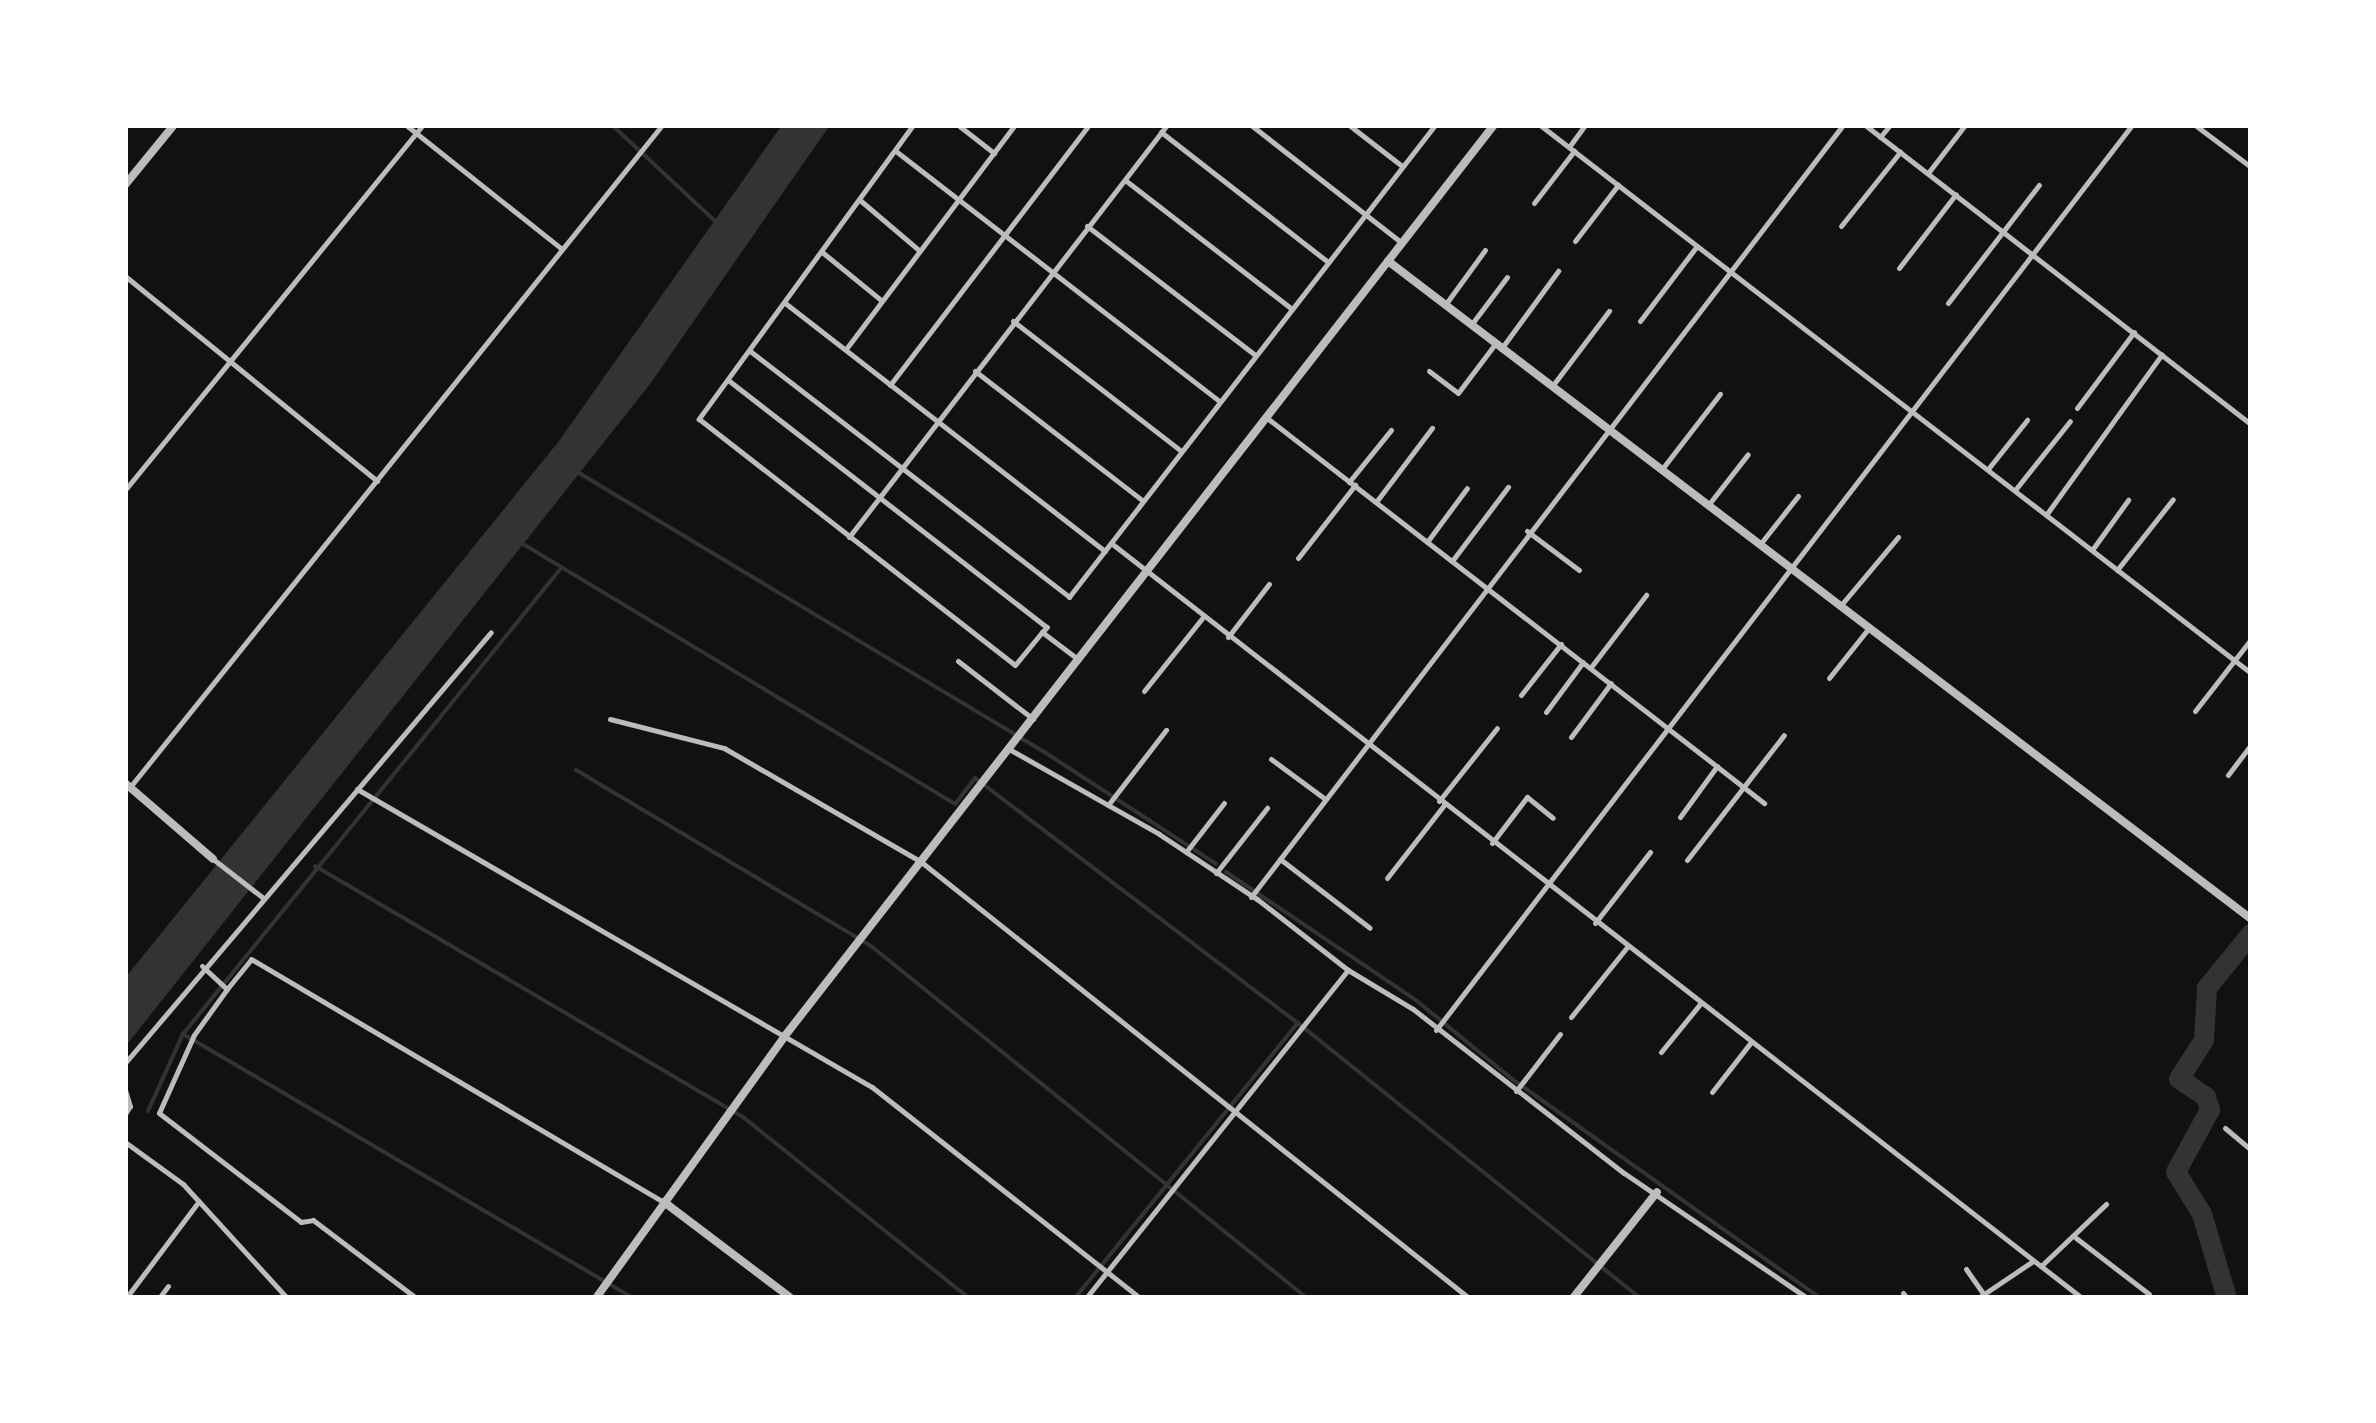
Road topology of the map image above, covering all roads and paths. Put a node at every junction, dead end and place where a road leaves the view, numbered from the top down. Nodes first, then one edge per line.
1 (174, 125) edge
2 (406, 125) edge
3 (423, 125) edge
4 (662, 125) edge
5 (914, 125) edge
6 (958, 125) edge
7 (1015, 125) edge
8 (1089, 125) edge
9 (1167, 125) edge
10 (1251, 125) edge
11 (1349, 125) edge
12 (1435, 125) edge
13 (1494, 125) edge
14 (1540, 125) edge
15 (1585, 125) edge
16 (1843, 125) edge
17 (1865, 125) edge
18 (1890, 125) edge
19 (1965, 125) edge
20 (2132, 125) edge
21 (2195, 125) edge
22 (2211, 125) edge
23 (1162, 132) junction
24 (2206, 132) junction
25 (416, 134) junction
26 (1880, 137) junction
27 (1571, 149) junction
28 (897, 152) junction
29 (1900, 152) junction
30 (994, 153) junction
31 (1402, 166) junction
32 (2251, 168) edge
33 (1928, 173) junction
34 (1124, 180) junction
35 (1618, 184) junction
36 (125, 185) edge
37 (2039, 185) dead end
38 (1956, 194) junction
39 (959, 200) junction
40 (861, 201) junction
41 (1534, 203) dead end
42 (1364, 213) junction
43 (1088, 226) junction
44 (1841, 226) dead end
45 (2003, 230) junction
46 (1005, 235) junction
47 (1574, 241) dead end
48 (1402, 243) junction
49 (1697, 246) junction
50 (562, 249) junction
51 (1485, 250) dead end
52 (920, 251) junction
53 (822, 252) junction
54 (2034, 254) junction
55 (1388, 261) junction
56 (1328, 262) junction
57 (1899, 268) dead end
58 (1558, 271) dead end
59 (1051, 272) junction
60 (1731, 272) junction
61 (125, 276) edge
62 (1507, 277) dead end
63 (882, 301) junction
64 (786, 303) junction
65 (1948, 303) dead end
66 (1445, 305) junction
67 (1292, 309) junction
68 (1609, 311) dead end
69 (1013, 320) junction
70 (1640, 321) dead end
71 (1471, 326) junction
72 (2134, 332) junction
73 (1498, 346) junction
74 (846, 350) junction
75 (750, 351) junction
76 (2162, 354) junction
77 (1255, 355) junction
78 (228, 358) junction
79 (974, 370) junction
80 (1429, 371) dead end
81 (728, 380) junction
82 (890, 384) junction
83 (1551, 388) junction
84 (1720, 394) dead end
85 (1220, 402) junction
86 (2078, 408) dead end
87 (1913, 411) junction
88 (1268, 418) junction
89 (2027, 420) dead end
90 (937, 421) junction
91 (2070, 421) dead end
92 (2251, 424) edge
93 (1432, 428) dead end
94 (1604, 429) junction
95 (1391, 430) dead end
96 (1181, 451) junction
97 (1748, 454) dead end
98 (902, 468) junction
99 (1988, 469) junction
100 (1660, 471) junction
101 (377, 481) junction
102 (1352, 483) junction
103 (1508, 487) dead end
104 (1467, 488) dead end
105 (125, 490) edge
106 (2015, 490) junction
107 (880, 496) junction
108 (1798, 496) dead end
109 (2174, 499) dead end
110 (2128, 500) dead end
111 (1143, 501) junction
112 (1376, 502) junction
113 (1708, 507) junction
114 (2046, 515) junction
115 (1527, 531) junction
116 (849, 537) junction
117 (1898, 537) dead end
118 (1427, 542) junction
119 (1111, 543) junction
120 (1759, 546) junction
121 (2092, 550) junction
122 (1105, 551) junction
123 (1298, 558) dead end
124 (1452, 561) junction
125 (1579, 570) dead end
126 (1791, 570) junction
127 (2117, 570) junction
128 (1146, 573) junction
129 (1269, 584) dead end
130 (1484, 586) junction
131 (1646, 595) dead end
132 (1840, 608) junction
133 (1203, 618) junction
134 (1868, 630) junction
135 (491, 632) dead end
136 (1042, 632) junction
137 (1228, 637) junction
138 (2251, 639) edge
139 (1561, 644) junction
140 (1079, 660) junction
141 (958, 661) dead end
142 (2234, 661) junction
143 (1584, 662) junction
144 (1591, 668) junction
145 (2251, 674) edge
146 (1829, 678) dead end
147 (1611, 683) junction
148 (1144, 691) dead end
149 (1521, 695) dead end
150 (2195, 711) dead end
151 (1546, 712) dead end
152 (610, 719) dead end
153 (1033, 719) junction
154 (1668, 726) junction
155 (1497, 728) dead end
156 (1166, 730) dead end
157 (1784, 734) dead end
158 (1571, 737) dead end
159 (1366, 744) junction
160 (2251, 745) edge
161 (1010, 749) junction
162 (1271, 759) dead end
163 (1717, 766) junction
164 (2228, 775) dead end
165 (128, 785) edge
166 (1743, 786) junction
167 (357, 788) junction
168 (1325, 799) junction
169 (1224, 803) dead end
170 (1441, 803) junction
171 (1764, 803) dead end
172 (1108, 805) junction
173 (1267, 808) dead end
174 (1680, 817) dead end
175 (1553, 818) dead end
176 (1492, 843) junction
177 (1186, 852) junction
178 (1650, 852) dead end
179 (1280, 858) junction
180 (213, 860) joint
181 (920, 860) junction
182 (1687, 860) dead end
183 (1216, 873) junction
184 (1387, 878) dead end
185 (1547, 886) junction
186 (1251, 897) junction
187 (263, 898) junction
188 (2248, 917) edge
189 (1595, 923) junction
190 (1370, 928) dead end
191 (1627, 947) junction
192 (202, 966) junction
193 (1348, 970) junction
194 (227, 989) junction
195 (1700, 1004) junction
196 (1570, 1017) dead end
197 (1436, 1030) junction
198 (1560, 1034) dead end
199 (784, 1038) junction
200 (1751, 1042) junction
201 (1661, 1052) dead end
202 (125, 1063) edge
203 (125, 1090) edge
204 (1516, 1091) junction
205 (1712, 1092) dead end
206 (125, 1114) edge
207 (1236, 1115) junction
208 (2225, 1128) dead end
209 (125, 1142) edge
210 (2251, 1150) edge
211 (1657, 1192) junction
212 (198, 1201) junction
213 (664, 1202) junction
214 (2106, 1204) dead end
215 (2076, 1238) junction
216 (2033, 1261) junction
217 (2041, 1266) junction
218 (1966, 1270) dead end
219 (1107, 1272) junction
220 (168, 1286) dead end
221 (2149, 1294) dead end
222 (1981, 1297) edge
223 (126, 1298) edge
224 (159, 1298) edge
225 (288, 1298) edge
226 (416, 1298) edge
227 (596, 1298) edge
228 (791, 1298) edge
229 (1086, 1298) edge
230 (1140, 1298) edge
231 (1469, 1298) edge
232 (1573, 1298) edge
233 (1807, 1298) edge
234 (2082, 1298) edge

1 - 36 street
2 - 25 street
3 - 25 street
4 - 50 street
5 - 28 street
6 - 30 street
7 - 30 street
8 - 46 street
9 - 23 street
10 - 42 street
11 - 31 street
12 - 31 street
13 - 48 street
14 - 27 street
15 - 27 street
16 - 60 street
17 - 26 street
18 - 26 street
19 - 33 street
20 - 54 street
21 - 24 street
22 - 24 street
23 - 34 street
23 - 56 street
24 - 32 street
25 - 50 street
25 - 78 street
26 - 29 street
27 - 35 street
27 - 41 street
28 - 39 street
28 - 40 street
29 - 33 street
29 - 44 street
30 - 39 street
31 - 42 street
33 - 38 street
34 - 43 street
34 - 67 street
35 - 47 street
35 - 49 street
37 - 45 street
38 - 45 street
38 - 57 street
39 - 46 street
39 - 52 street
40 - 52 street
40 - 53 street
42 - 48 street
42 - 56 street
43 - 59 street
43 - 77 street
45 - 54 street
45 - 65 street
46 - 59 street
46 - 82 street
48 - 55 street
49 - 60 street
49 - 70 street
50 - 101 street
51 - 66 street
52 - 63 street
53 - 63 street
53 - 64 street
54 - 72 street
54 - 87 street
55 - 66 street
55 - 88 street
56 - 67 street
58 - 73 street
59 - 69 street
59 - 85 street
60 - 87 street
60 - 94 street
61 - 78 street
62 - 71 street
63 - 74 street
64 - 74 street
64 - 75 street
66 - 71 street
67 - 77 street
68 - 83 street
69 - 79 street
69 - 96 street
71 - 73 street
72 - 76 street
72 - 86 street
73 - 80 street
73 - 83 street
74 - 82 street
75 - 81 street
75 - 98 street
76 - 92 street
76 - 114 street
77 - 85 street
78 - 101 street
78 - 105 street
79 - 90 street
79 - 111 street
81 - 107 street
81 - 116 street
82 - 90 street
83 - 94 street
84 - 100 street
85 - 96 street
87 - 99 street
87 - 126 street
88 - 102 street
88 - 128 street
89 - 99 street
90 - 98 street
90 - 122 street
91 - 106 street
93 - 112 street
94 - 100 street
94 - 115 street
95 - 102 street
96 - 111 street
97 - 113 street
98 - 107 street
98 - 122 street
99 - 106 street
100 - 113 street
101 - 165 street
102 - 112 street
102 - 123 street
103 - 124 street
104 - 118 street
106 - 114 street
107 - 116 street
107 - 136 street
108 - 120 street
109 - 127 street
110 - 121 street
111 - 119 street
112 - 118 street
113 - 120 street
114 - 121 street
115 - 125 street
115 - 130 street
116 - 136 street
117 - 132 street
118 - 124 street
119 - 122 street
119 - 128 street
120 - 126 street
121 - 127 street
124 - 130 street
126 - 132 street
126 - 154 street
127 - 142 street
128 - 133 street
128 - 140 street
129 - 137 street
130 - 139 street
130 - 159 street
131 - 144 street
132 - 134 street
133 - 137 street
133 - 148 street
134 - 146 street
134 - 188 street
135 - 167 street
136 - 140 street
137 - 159 street
138 - 142 street
139 - 143 street
139 - 149 street
140 - 153 street
141 - 153 street
142 - 145 street
142 - 150 street
143 - 144 street
143 - 151 street
144 - 147 street
147 - 154 street
147 - 158 street
152 - 181 street
153 - 161 street
154 - 163 street
154 - 185 street
155 - 170 street
156 - 172 street
157 - 166 street
159 - 168 street
159 - 170 street
160 - 164 street
161 - 172 street
161 - 181 street
162 - 168 street
163 - 166 street
163 - 174 street
165 - 180 street
166 - 171 street
166 - 182 street
167 - 187 street
167 - 199 street
168 - 179 street
169 - 177 street
170 - 176 street
170 - 184 street
172 - 177 street
173 - 183 street
175 - 176 street
176 - 185 street
177 - 183 street
178 - 189 street
179 - 186 street
179 - 190 street
180 - 187 street
181 - 199 street
181 - 207 street
183 - 186 street
185 - 189 street
185 - 197 street
186 - 193 street
187 - 192 street
189 - 191 street
191 - 195 street
191 - 196 street
192 - 194 street
192 - 202 street
193 - 197 street
193 - 207 street
194 - 213 street
194 - 226 street
195 - 200 street
195 - 201 street
197 - 204 street
198 - 204 street
199 - 213 street
199 - 219 street
200 - 205 street
200 - 216 street
203 - 206 street
204 - 211 street
207 - 219 street
207 - 231 street
208 - 210 street
209 - 212 street
211 - 232 street
211 - 233 street
212 - 223 street
212 - 225 street
213 - 227 street
213 - 228 street
214 - 215 street
215 - 217 street
215 - 221 street
216 - 217 street
216 - 222 street
217 - 234 street
218 - 222 street
219 - 229 street
219 - 230 street
220 - 224 street

